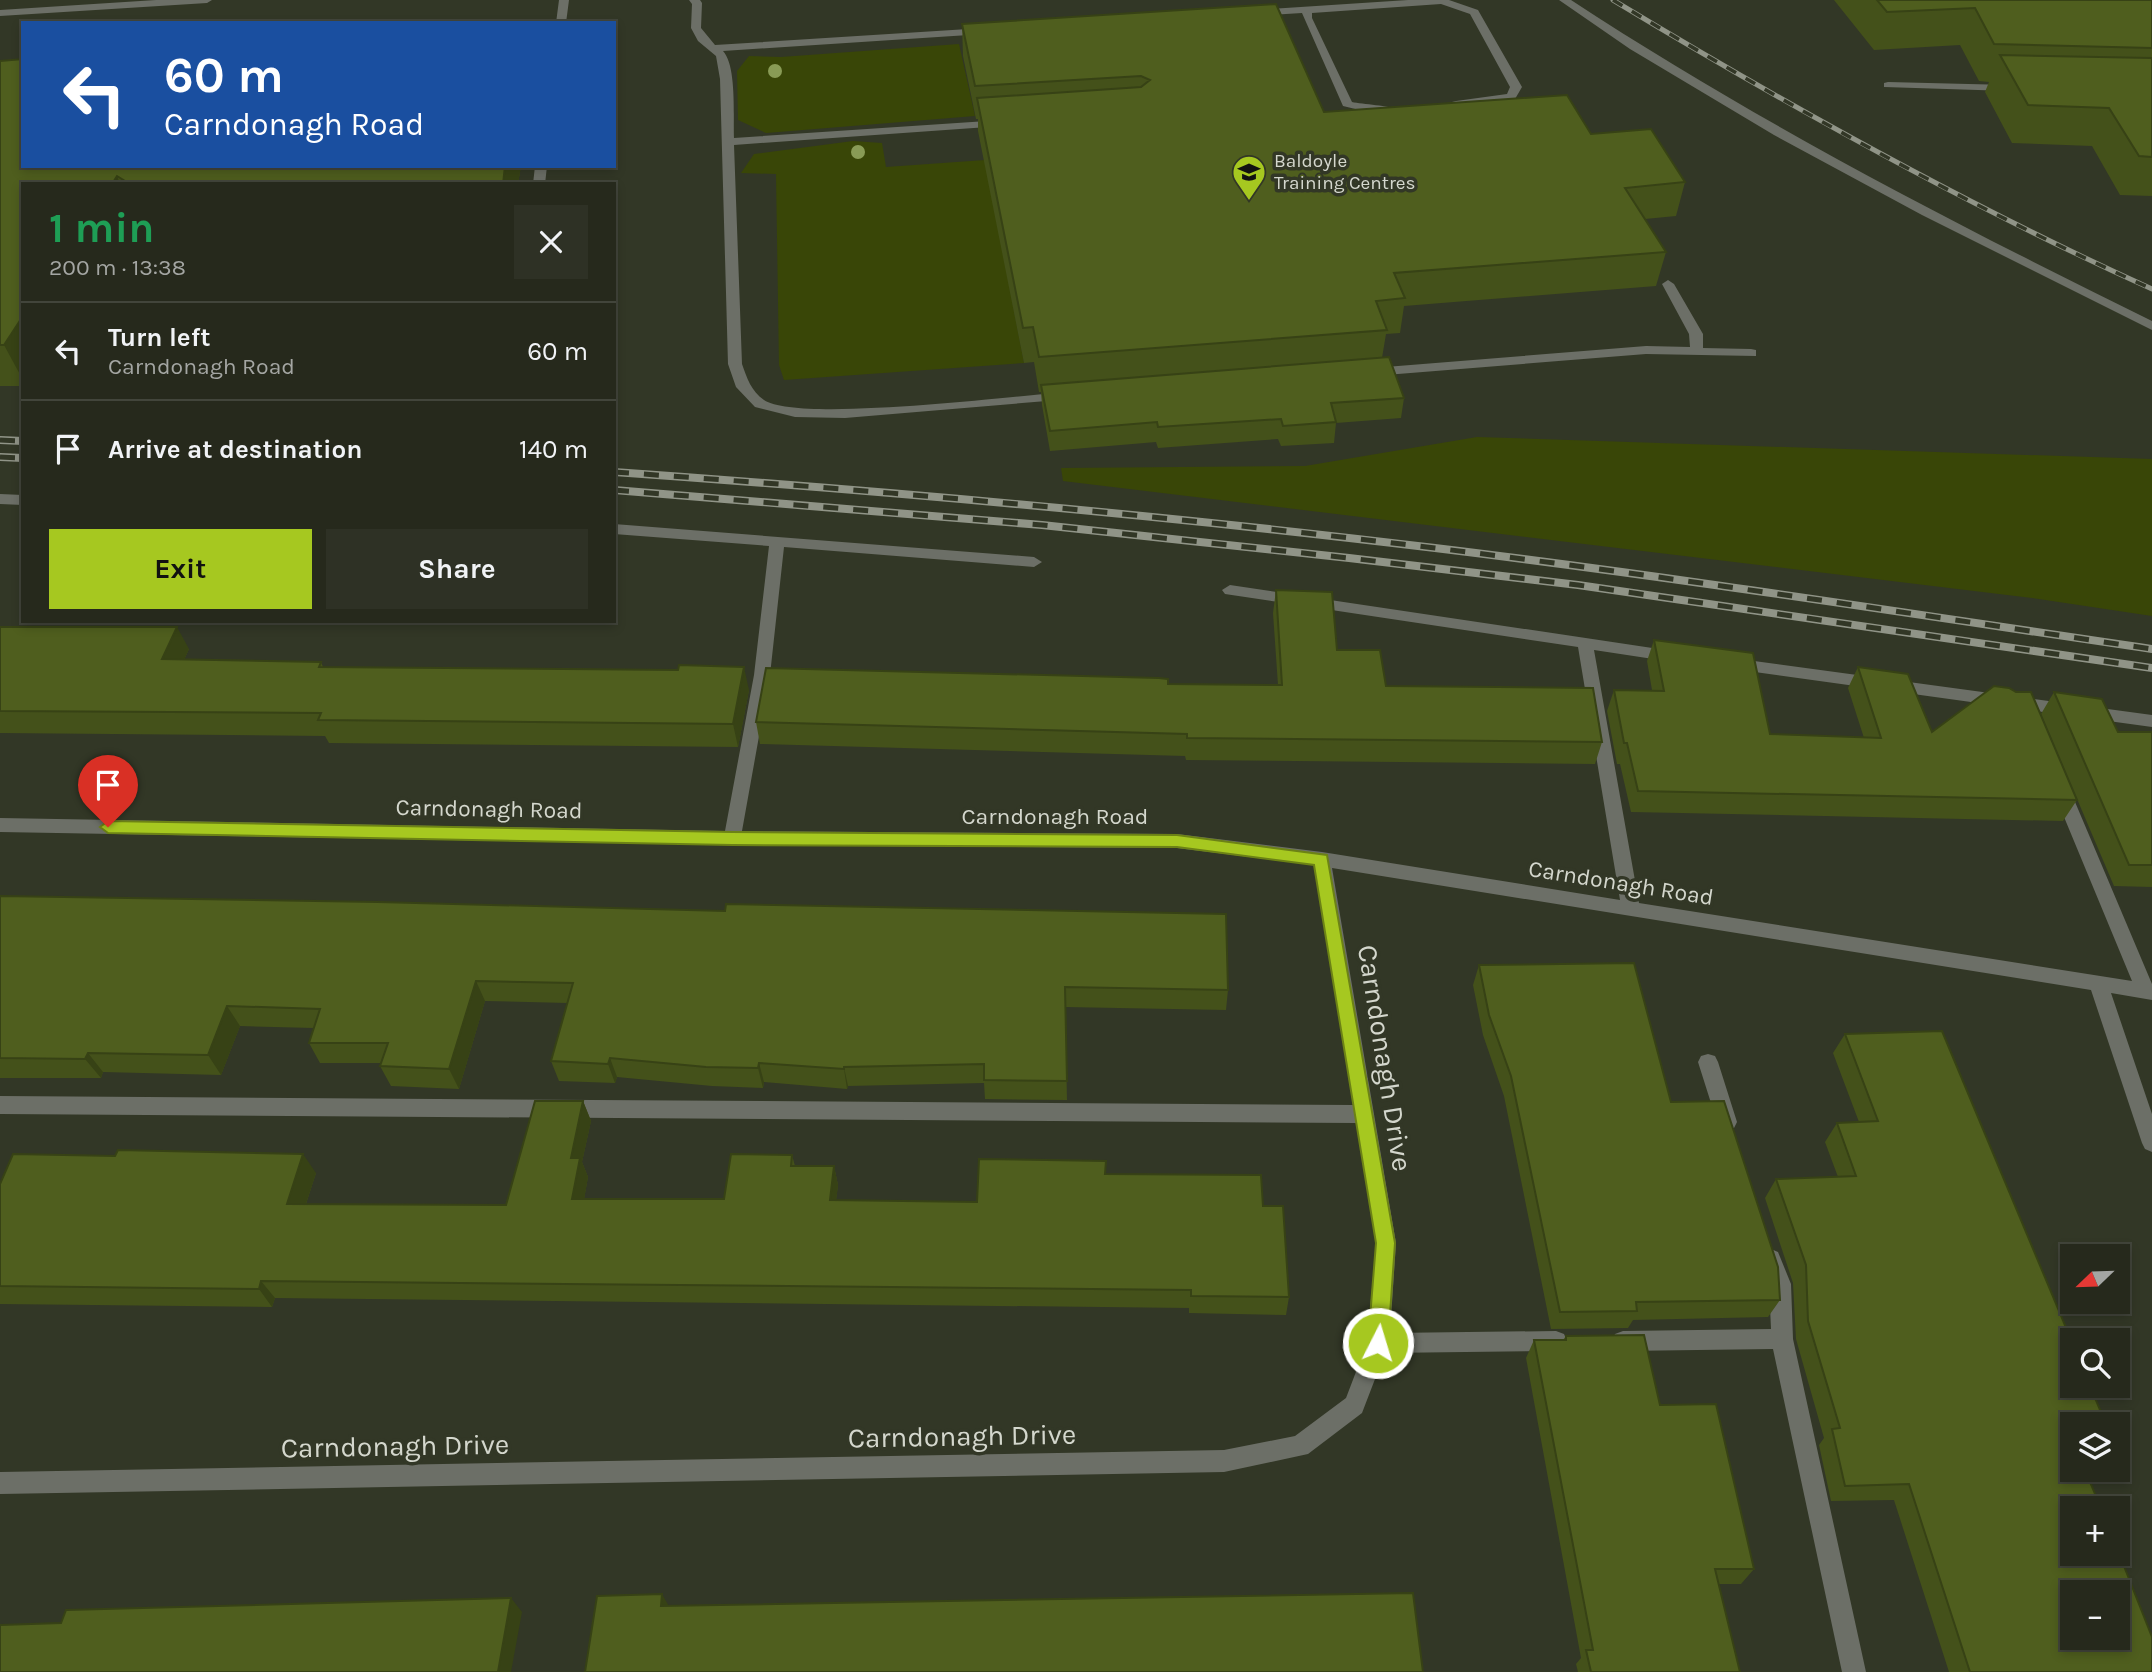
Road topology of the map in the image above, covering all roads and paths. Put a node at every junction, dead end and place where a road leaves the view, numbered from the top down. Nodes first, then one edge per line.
1 (207, 0) edge
2 (564, 0) edge
3 (694, 0) edge
4 (1564, 0) edge
5 (1307, 10) junction
6 (0, 13) edge
7 (1249, 14) edge
8 (561, 21) edge
9 (1002, 30) edge
10 (715, 48) junction
11 (1888, 85) dead end
12 (2027, 88) edge
13 (1437, 105) edge
14 (1401, 108) edge
15 (1017, 122) edge
16 (730, 142) junction
17 (1668, 284) dead end
18 (2152, 326) edge
19 (1697, 352) junction
20 (1751, 353) dead end
21 (1356, 373) edge
22 (1079, 395) edge
23 (0, 499) edge
24 (21, 500) edge
25 (616, 529) edge
26 (777, 542) junction
27 (1034, 562) dead end
28 (1230, 590) dead end
29 (1584, 644) junction
30 (2026, 704) junction
31 (2152, 721) edge
32 (2036, 729) edge
33 (2052, 767) edge
34 (0, 825) edge
35 (732, 838) junction
36 (1322, 859) junction
37 (1631, 909) junction
38 (2099, 986) junction
39 (2148, 992) edge
40 (1708, 1062) dead end
41 (0, 1105) edge
42 (1364, 1114) junction
43 (1733, 1141) edge
44 (2152, 1143) edge
45 (1767, 1245) edge
46 (1782, 1339) junction
47 (1573, 1341) edge
48 (1601, 1341) edge
49 (1378, 1343) junction
50 (0, 1483) edge
51 (1854, 1672) edge

1 - 6 street
2 - 8 street
3 - 10 street
4 - 18 street
5 - 7 street
5 - 13 street
5 - 14 street
9 - 10 street
10 - 16 street
11 - 12 street
15 - 16 street
16 - 22 street
17 - 19 street
19 - 20 street
19 - 21 street
23 - 24 street
25 - 26 street
26 - 27 street
26 - 35 street
28 - 29 street
29 - 30 street
29 - 37 street
30 - 31 street
30 - 32 street
33 - 39 street
34 - 35 street, Carndonagh Road
35 - 36 street, Carndonagh Road
36 - 37 street, Carndonagh Road
36 - 42 street, Carndonagh Drive
37 - 38 street, Carndonagh Road
38 - 39 street, Carndonagh Road
38 - 44 street
40 - 43 street
41 - 42 street
42 - 49 street, Carndonagh Drive
45 - 46 street
46 - 48 street
46 - 51 street
47 - 49 street
49 - 50 street, Carndonagh Drive

